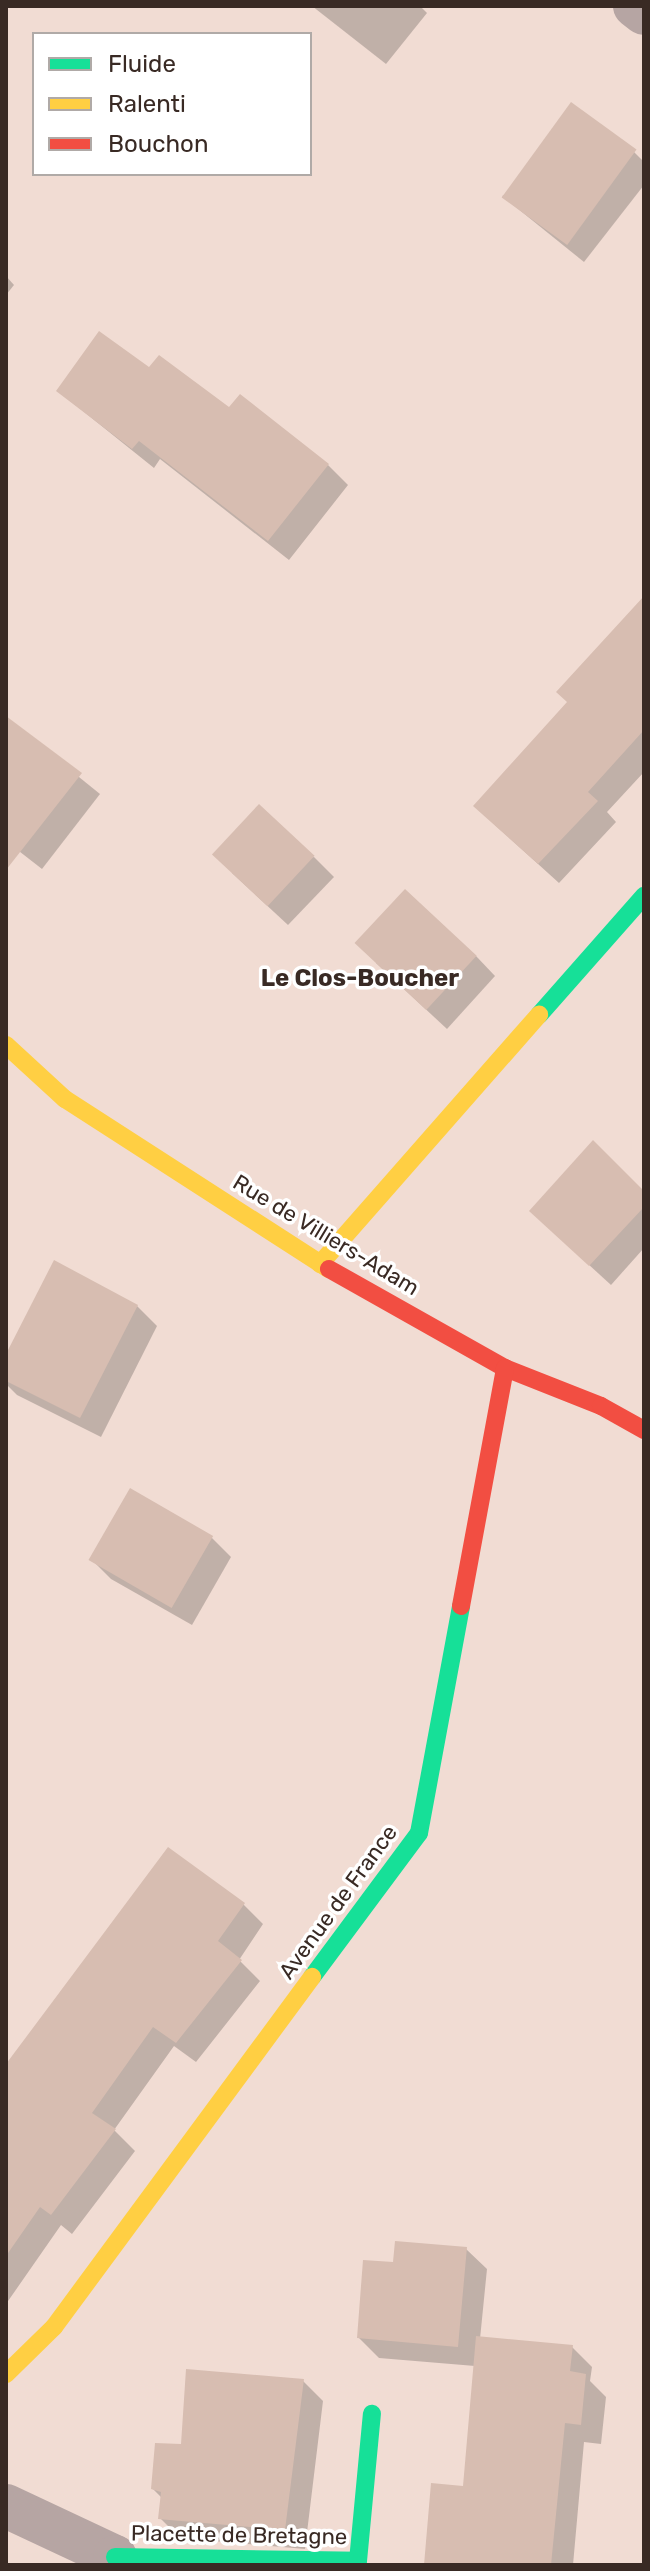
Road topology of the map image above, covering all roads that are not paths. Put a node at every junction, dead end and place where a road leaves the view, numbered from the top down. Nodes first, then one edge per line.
1 (635, 6) edge
2 (644, 13) edge
3 (644, 896) edge
4 (6, 1045) edge
5 (320, 1264) junction
6 (505, 1368) junction
7 (644, 1430) edge
8 (6, 2374) edge
9 (372, 2414) dead end
10 (6, 2506) edge
11 (115, 2561) edge

1 - 2 street
3 - 5 street
4 - 5 street, Rue de Villiers-Adam
5 - 6 street, Rue de Villiers-Adam
6 - 7 street, Rue de Villiers-Adam
6 - 8 street, Avenue de France
9 - 11 street, Placette de Bretagne
10 - 11 street

